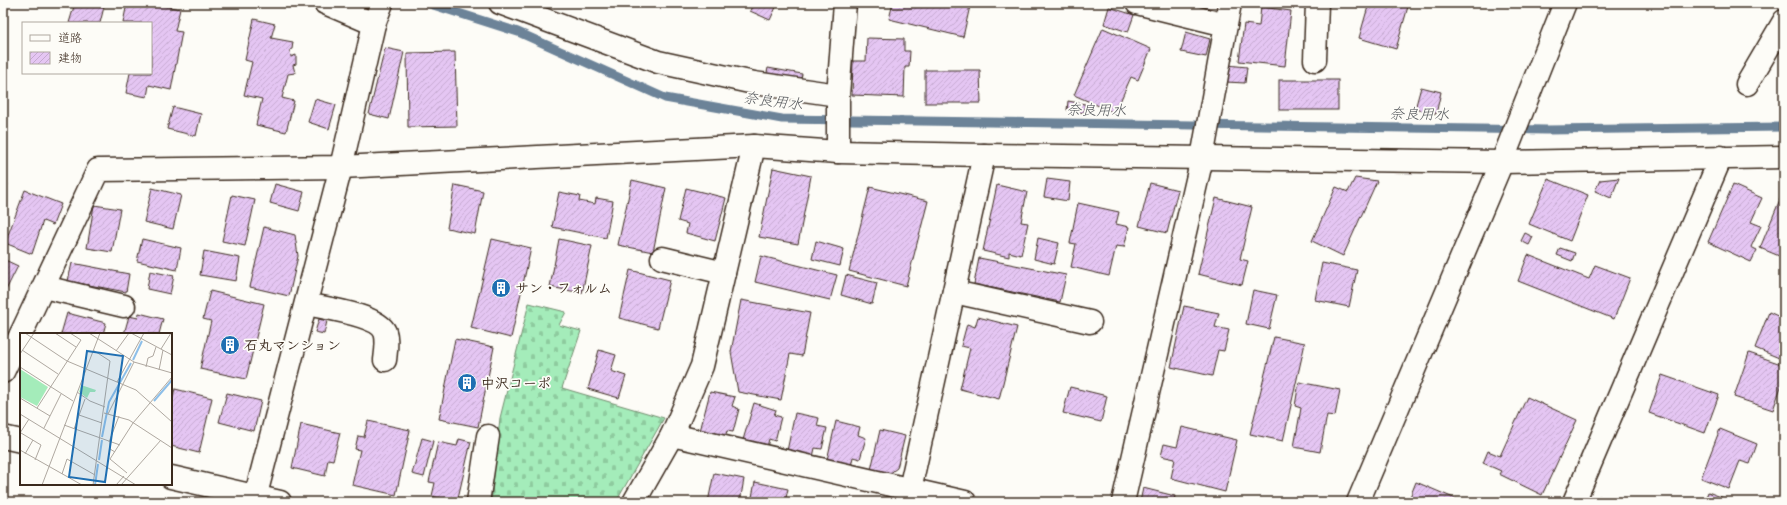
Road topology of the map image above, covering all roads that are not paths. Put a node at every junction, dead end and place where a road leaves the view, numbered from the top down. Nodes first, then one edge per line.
1 (325, 3) edge
2 (382, 3) edge
3 (500, 3) edge
4 (844, 3) edge
5 (1136, 3) edge
6 (1317, 3) edge
7 (1565, 3) edge
8 (1230, 9) edge
9 (1784, 21) edge
10 (374, 24) junction
11 (1315, 60) dead end
12 (1747, 84) dead end
13 (838, 94) junction
14 (754, 146) junction
15 (838, 152) junction
16 (984, 155) junction
17 (1721, 157) junction
18 (1784, 157) edge
19 (1202, 158) junction
20 (1502, 162) junction
21 (341, 167) junction
22 (662, 258) dead end
23 (724, 274) junction
24 (44, 287) junction
25 (954, 292) junction
26 (306, 304) junction
27 (124, 306) dead end
28 (1090, 322) dead end
29 (21, 333) edge
30 (20, 336) edge
31 (385, 360) dead end
32 (3, 372) edge
33 (672, 435) junction
34 (488, 436) dead end
35 (3, 437) edge
36 (20, 441) edge
37 (172, 477) edge
38 (910, 489) junction
39 (255, 499) edge
40 (280, 502) edge
41 (478, 502) edge
42 (634, 502) edge
43 (965, 502) edge
44 (1123, 502) edge
45 (1358, 502) edge
46 (1574, 502) edge

1 - 10 street
2 - 10 street
3 - 13 street
4 - 13 street
5 - 8 street
6 - 11 street
7 - 20 street
8 - 19 street
9 - 12 street
10 - 21 street
13 - 15 street
14 - 15 street
14 - 21 street
14 - 23 street
15 - 16 street
16 - 19 street
16 - 25 street
17 - 18 street
17 - 20 street
17 - 46 street
19 - 20 street
19 - 44 street
20 - 45 street
21 - 24 street
21 - 26 street
22 - 23 street
23 - 33 street
24 - 27 street
24 - 29 street
25 - 28 street
25 - 38 street
26 - 31 street
26 - 39 street
30 - 32 street
33 - 38 street
33 - 42 street
34 - 41 street
35 - 36 street
37 - 39 street
38 - 43 street
39 - 40 street

